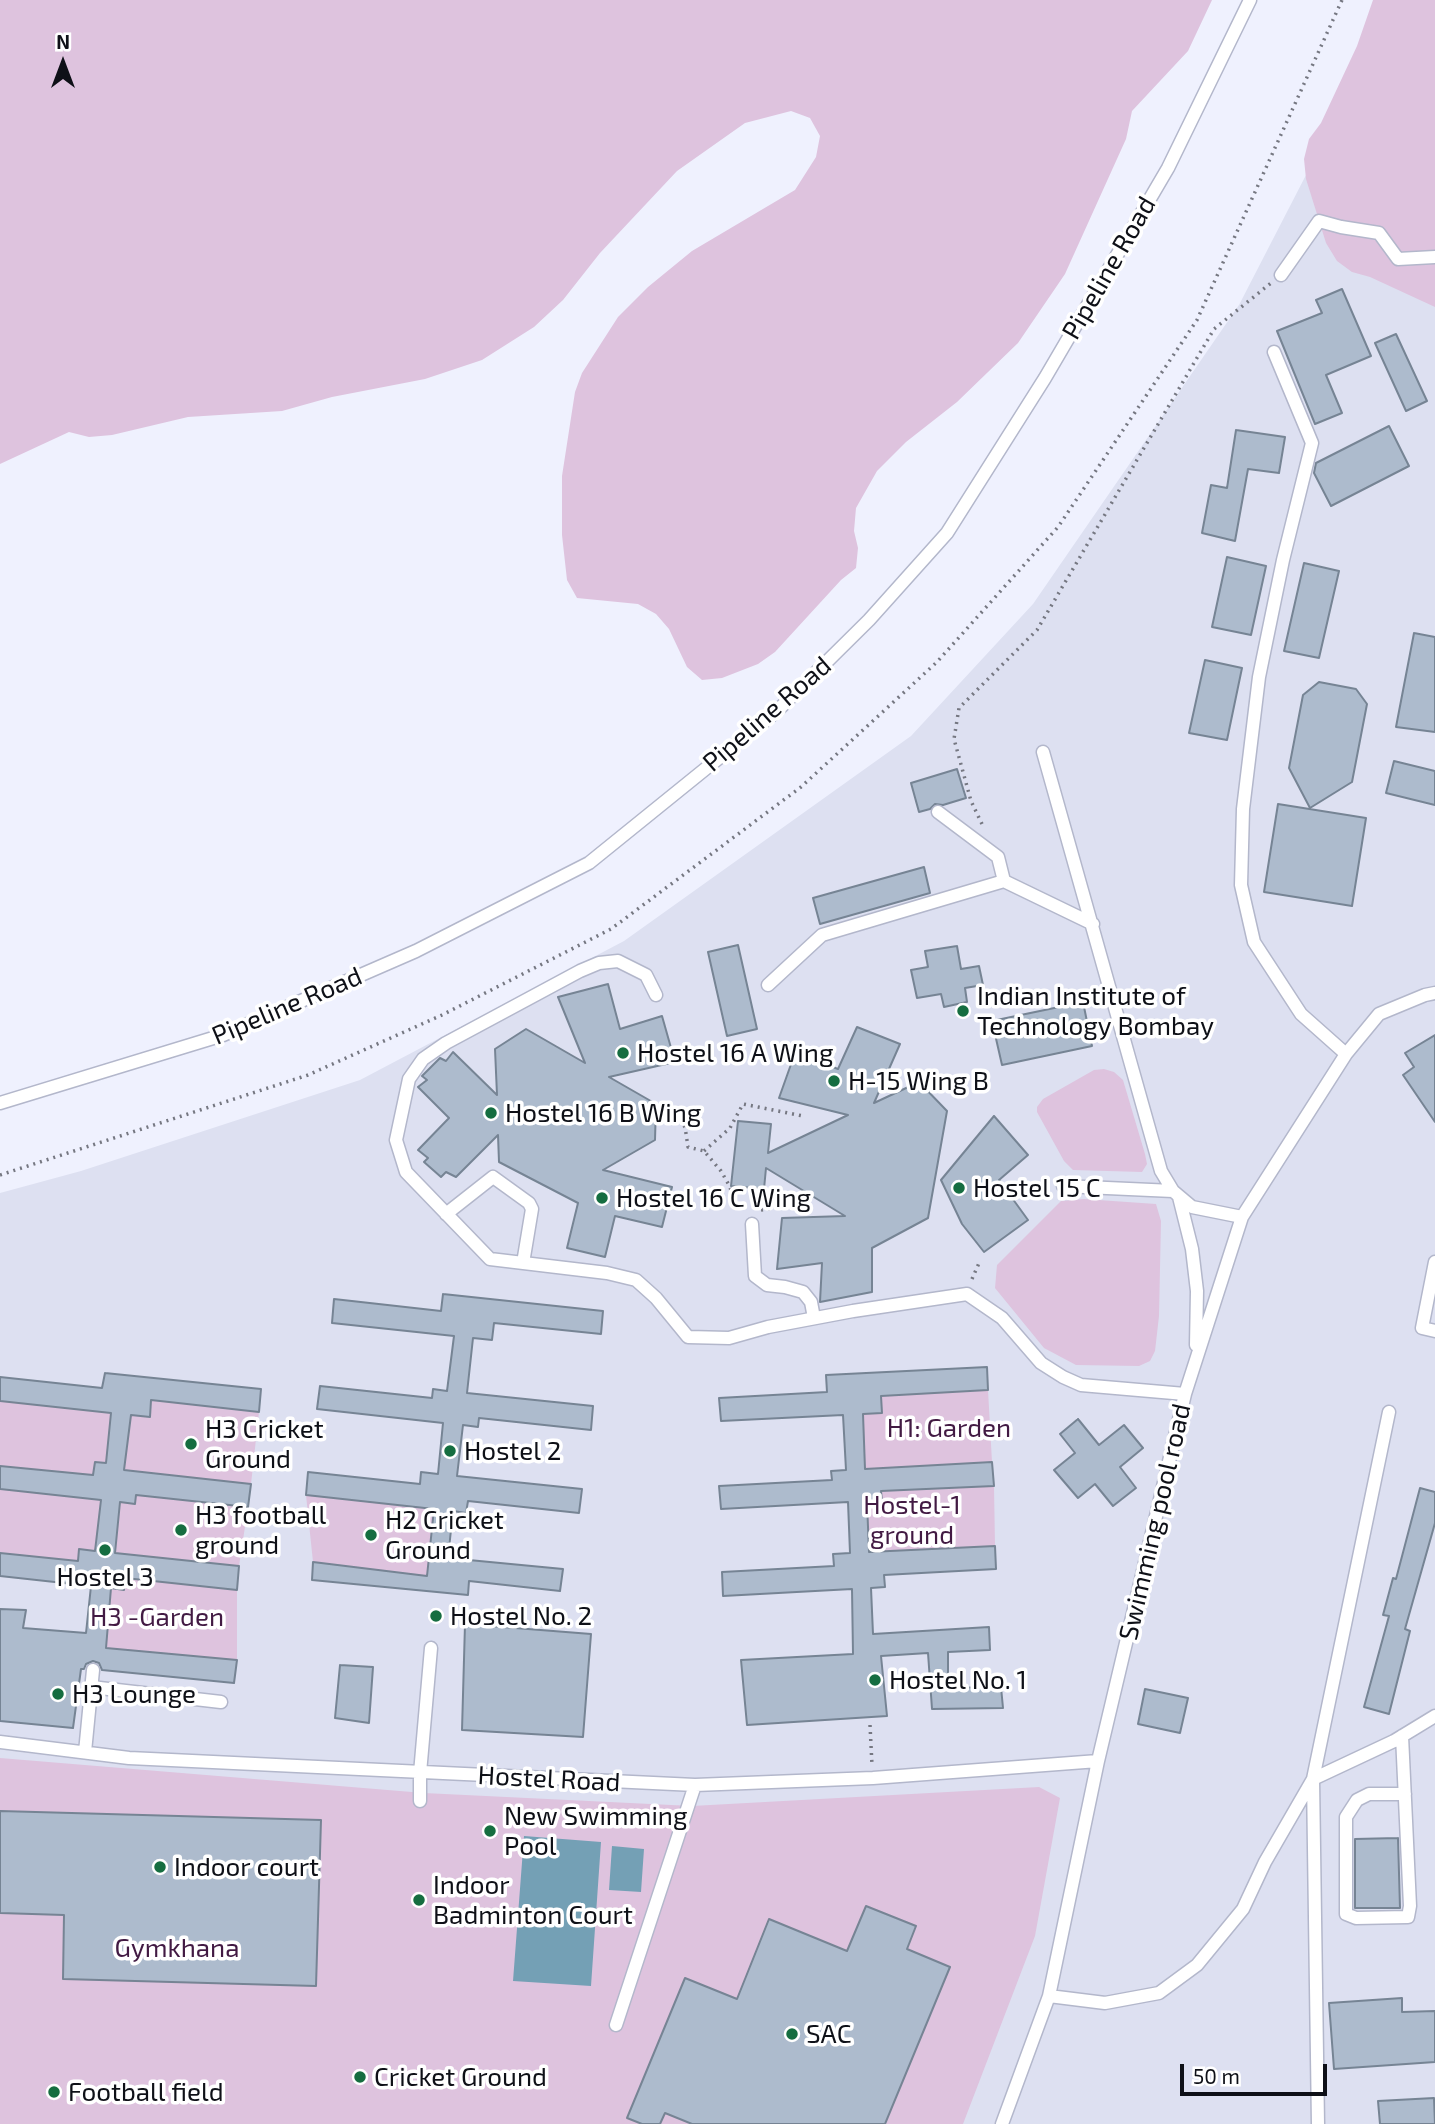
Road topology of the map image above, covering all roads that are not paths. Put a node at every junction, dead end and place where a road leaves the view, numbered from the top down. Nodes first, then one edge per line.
1 (1250, 0) edge
2 (1435, 257) edge
3 (1281, 275) road end
4 (1275, 352) dead end
5 (1043, 752) dead end
6 (939, 812) dead end
7 (1004, 881) junction
8 (1093, 924) junction
9 (768, 985) dead end
10 (1435, 993) edge
11 (656, 995) dead end
12 (1346, 1054) junction
13 (0, 1103) edge
14 (1063, 1186) dead end
15 (1176, 1194) junction
16 (446, 1214) junction
17 (1242, 1217) junction
18 (752, 1224) dead end
19 (1435, 1262) edge
20 (523, 1263) junction
21 (814, 1318) junction
22 (1435, 1331) edge
23 (1195, 1361) junction
24 (1185, 1394) junction
25 (1389, 1412) dead end
26 (432, 1648) dead end
27 (93, 1670) dead end
28 (91, 1687) junction
29 (221, 1702) dead end
30 (1435, 1716) edge
31 (1402, 1736) junction
32 (0, 1742) edge
33 (85, 1752) junction
34 (1098, 1761) junction
35 (420, 1773) junction
36 (1313, 1779) junction
37 (695, 1785) junction
38 (1405, 1794) junction
39 (420, 1801) dead end
40 (1049, 1996) junction
41 (616, 2025) dead end
42 (1002, 2124) edge
43 (1318, 2124) edge

1 - 13 lane, Pipeline Road
2 - 3 lane
4 - 12 lane
5 - 8 lane
6 - 7 lane
7 - 8 lane
7 - 9 lane
8 - 15 lane
10 - 12 lane, Swimming pool road
11 - 16 lane
12 - 17 lane, Swimming pool road
14 - 15 lane
15 - 17 lane
15 - 23 lane
16 - 20 lane
16 - 20 lane
17 - 23 lane, Swimming pool road
18 - 21 lane
19 - 22 lane
20 - 21 lane
21 - 24 lane
23 - 24 lane, Swimming pool road
24 - 34 lane, Swimming pool road
25 - 36 lane
26 - 35 lane
27 - 28 lane
28 - 29 lane
28 - 33 lane
30 - 31 lane
31 - 36 lane
31 - 38 lane
32 - 33 lane, Hostel Road
33 - 35 lane, Hostel Road
34 - 37 lane, Hostel Road
34 - 40 lane, Swimming pool road
35 - 37 lane, Hostel Road
35 - 39 lane
36 - 40 lane
36 - 43 lane
37 - 41 lane
38 - 38 lane
40 - 42 lane, Swimming pool road

